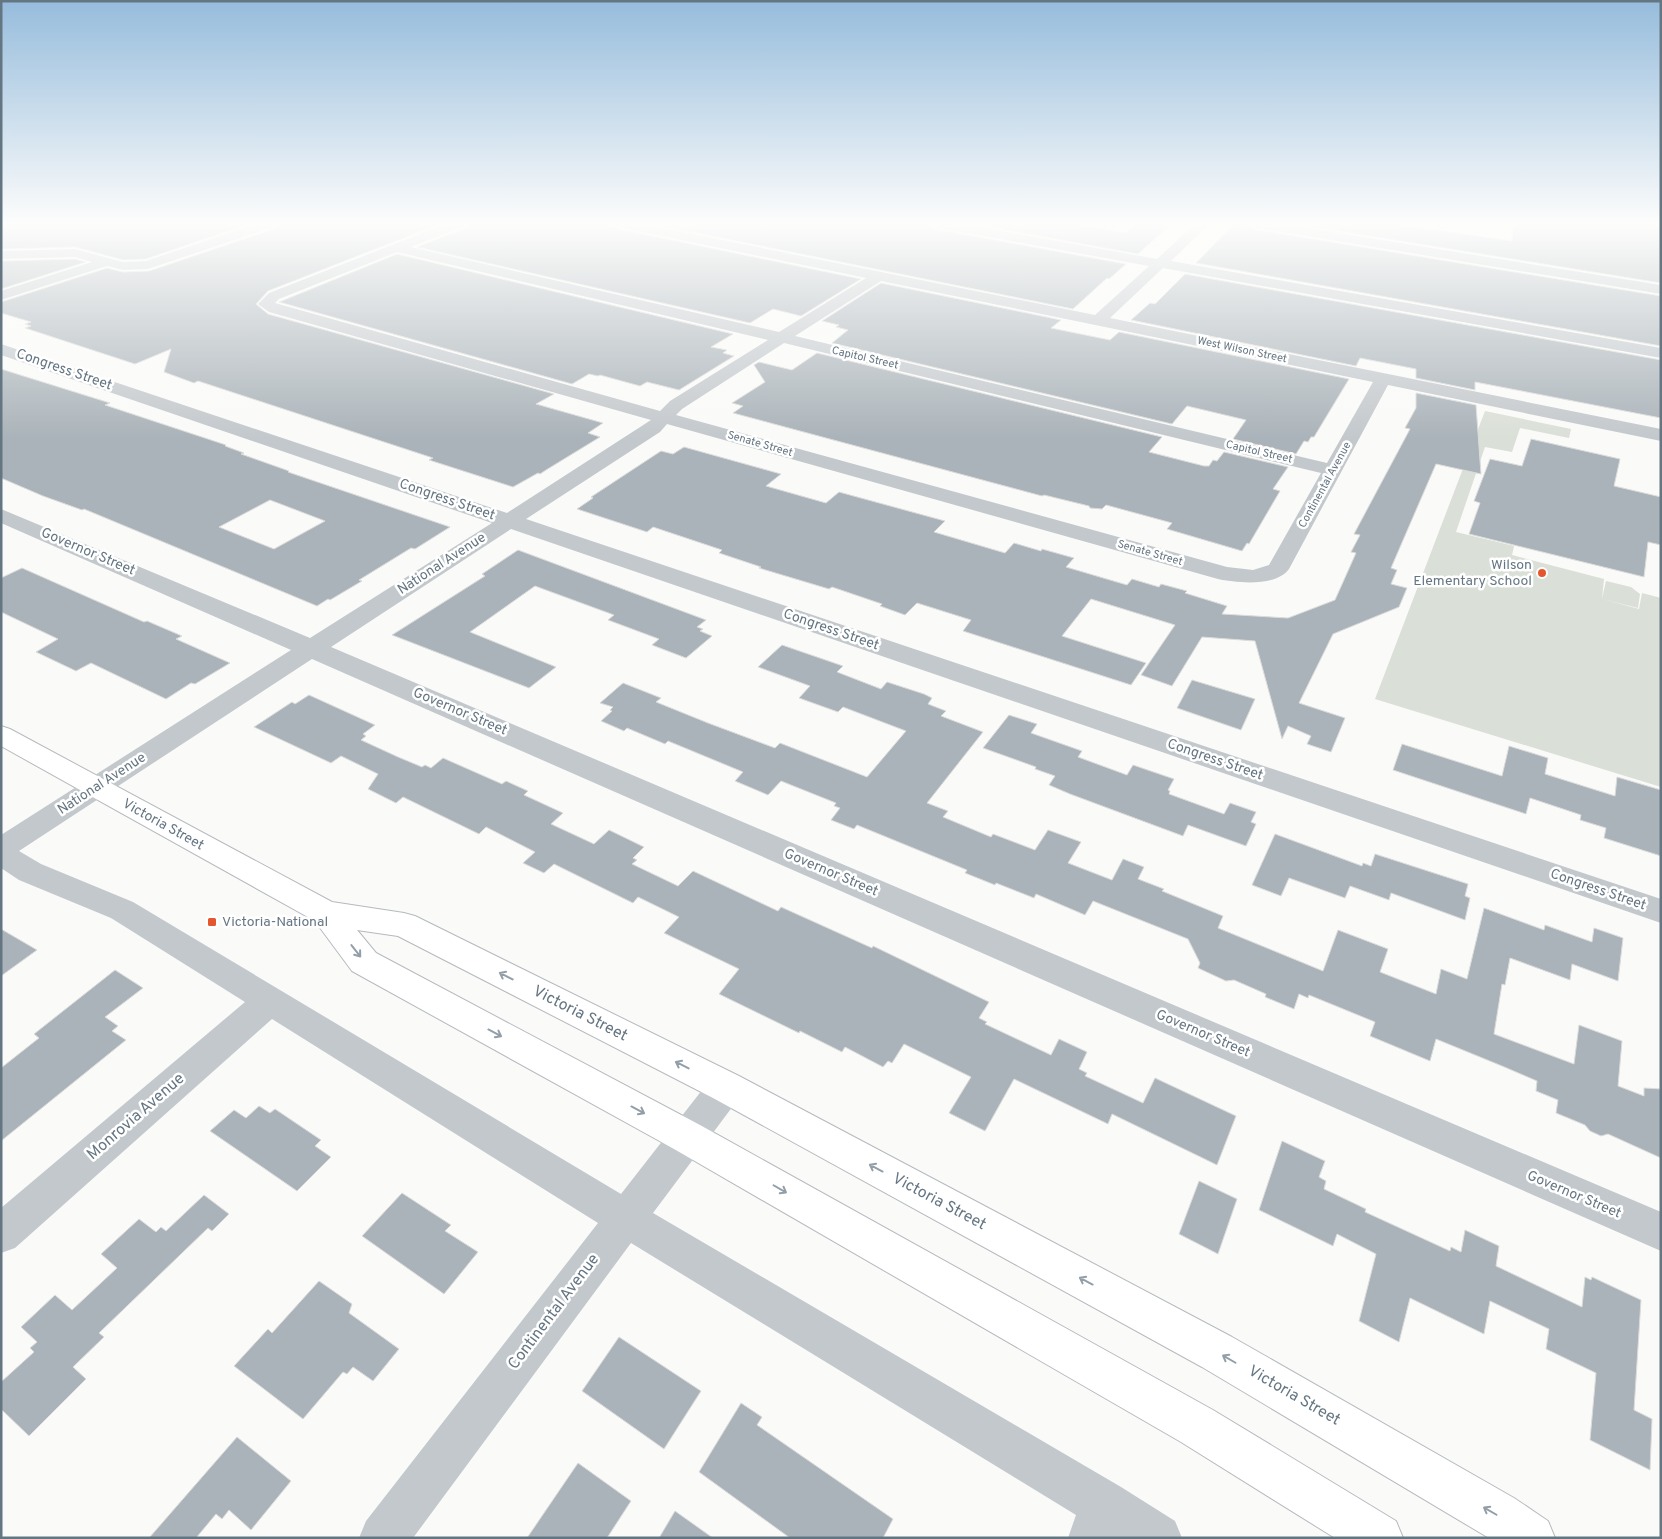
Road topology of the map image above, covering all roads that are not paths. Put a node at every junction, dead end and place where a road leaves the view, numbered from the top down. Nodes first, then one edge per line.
1 (277, 295) edge
2 (597, 295) edge
3 (850, 295) edge
4 (971, 295) edge
5 (1126, 295) edge
6 (1333, 295) edge
7 (1098, 321) junction
8 (782, 338) junction
9 (1, 349) edge
10 (1661, 353) edge
11 (1383, 379) junction
12 (664, 418) junction
13 (1661, 436) edge
14 (1333, 470) junction
15 (1, 515) edge
16 (508, 521) junction
17 (1255, 577) joint
18 (313, 648) junction
19 (1, 735) edge
20 (95, 787) junction
21 (1, 849) edge
22 (1, 854) edge
23 (1661, 911) edge
24 (326, 913) junction
25 (270, 1001) junction
26 (726, 1087) junction
27 (688, 1136) junction
28 (625, 1218) junction
29 (1661, 1232) edge
30 (1, 1234) edge
31 (1098, 1521) edge
32 (383, 1538) edge
33 (1158, 1538) edge
34 (1379, 1538) edge
35 (1531, 1538) edge

1 - 12 street, Senate Street
2 - 8 street, Capitol Street
3 - 8 street, National Avenue
4 - 7 street, West Wilson Street
5 - 7 street
6 - 10 street
7 - 11 street, West Wilson Street
8 - 12 street, National Avenue
8 - 14 street, Capitol Street
9 - 16 street, Congress Street
11 - 13 street, West Wilson Street
11 - 14 street, Continental Avenue
12 - 16 street, National Avenue
12 - 17 street, Senate Street
14 - 17 street, Continental Avenue
15 - 18 street, Governor Street
16 - 18 street, National Avenue
16 - 23 street, Congress Street
18 - 20 street, National Avenue
18 - 29 street, Governor Street
19 - 20 main road, Victoria Street
20 - 21 street, National Avenue
20 - 24 main road, Victoria Street
22 - 25 street
26 -> 24 main road, Victoria Street
24 -> 27 main road, Victoria Street
25 - 28 street
25 - 30 street, Monrovia Avenue
26 - 27 street, Continental Avenue
35 -> 26 main road, Victoria Street
27 - 28 street, Continental Avenue
27 -> 34 main road, Victoria Street
28 - 31 street
28 - 32 street, Continental Avenue
31 - 33 street

